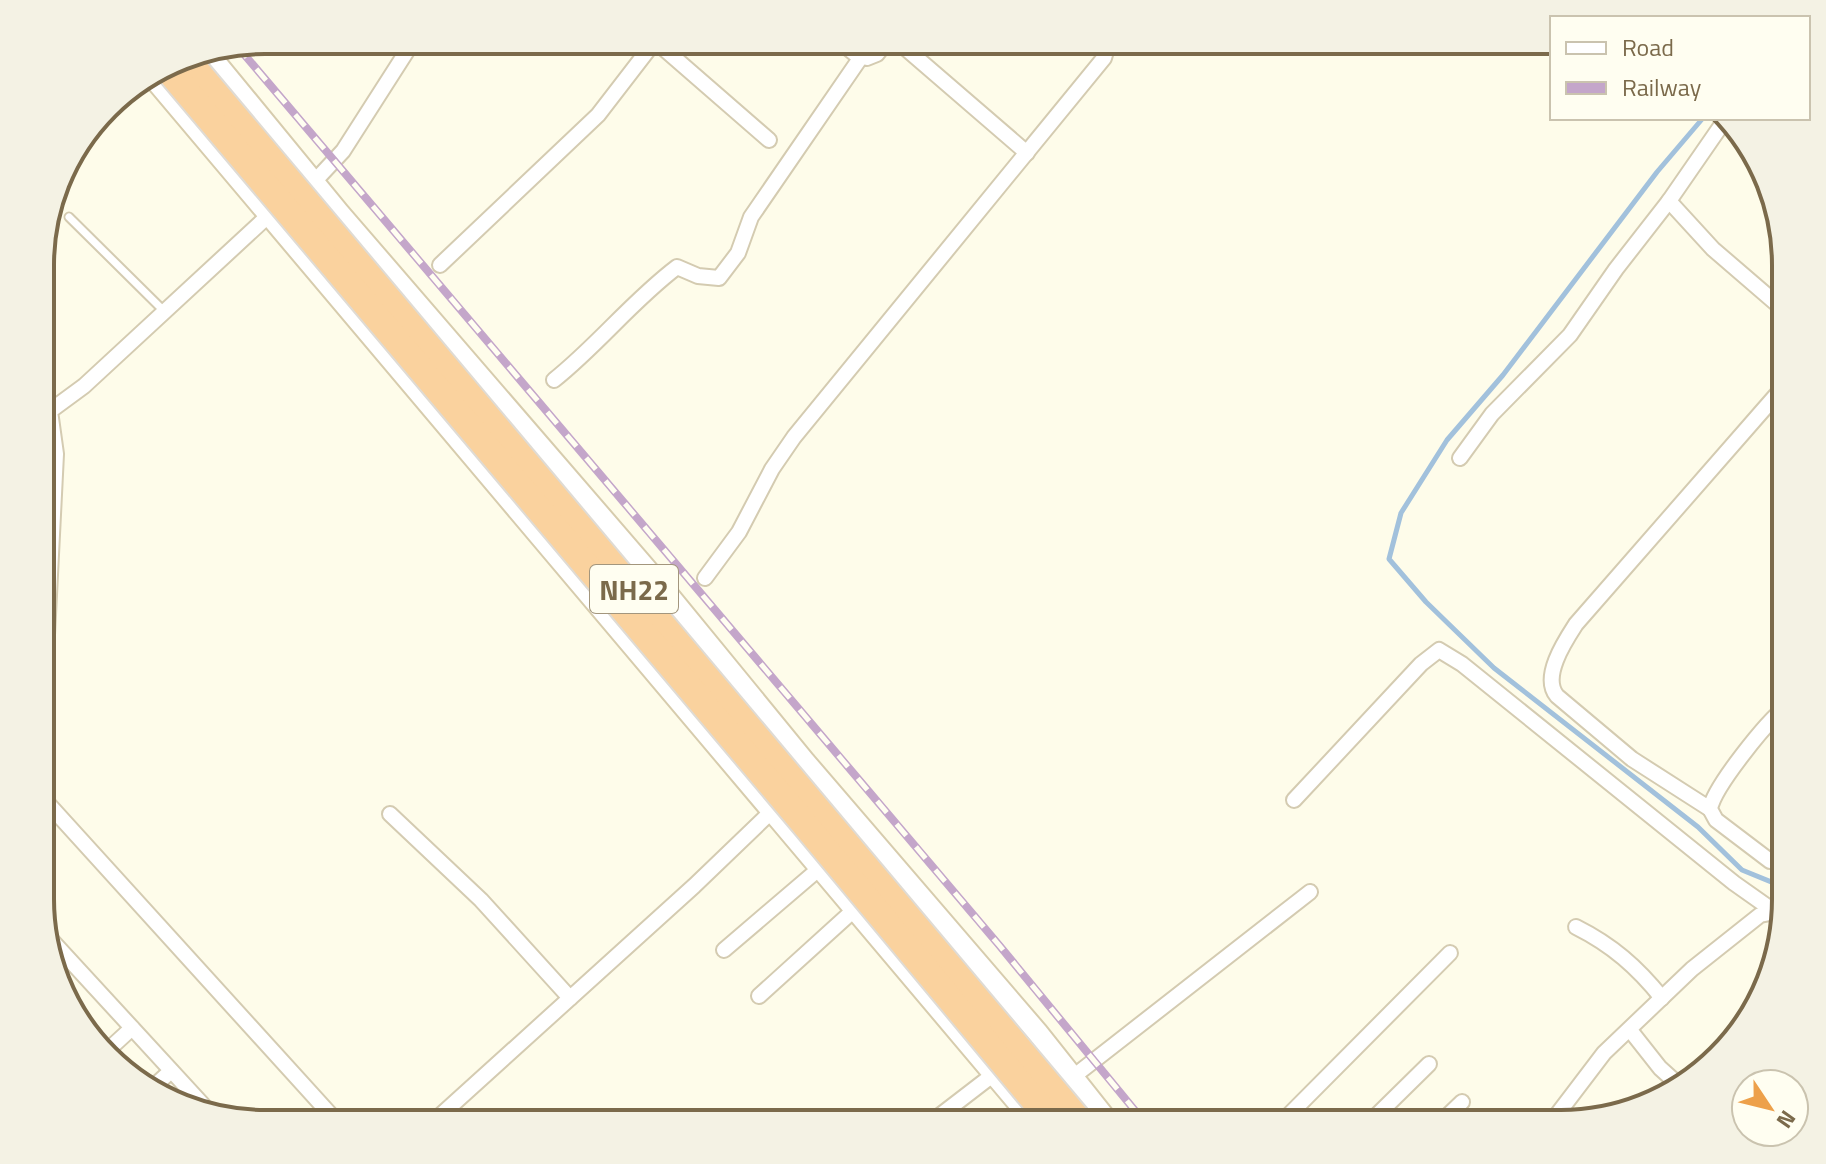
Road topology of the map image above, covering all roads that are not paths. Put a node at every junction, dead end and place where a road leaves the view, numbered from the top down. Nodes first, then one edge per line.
1 (405, 54) edge
2 (644, 54) edge
3 (670, 54) edge
4 (857, 54) edge
5 (875, 54) edge
6 (912, 54) edge
7 (1107, 54) edge
8 (861, 57) junction
9 (214, 61) edge
10 (193, 67) edge
11 (173, 75) edge
12 (158, 83) edge
13 (1720, 127) edge
14 (769, 140) dead end
15 (1027, 153) junction
16 (314, 182) junction
17 (1669, 201) junction
18 (269, 215) junction
19 (69, 217) dead end
20 (364, 241) junction
21 (440, 265) dead end
22 (322, 278) junction
23 (1772, 300) edge
24 (165, 311) junction
25 (554, 380) dead end
26 (1772, 400) edge
27 (54, 408) edge
28 (54, 440) edge
29 (1460, 458) dead end
30 (54, 494) edge
31 (705, 578) dead end
32 (1772, 722) edge
33 (1294, 800) dead end
34 (1710, 809) junction
35 (54, 810) edge
36 (772, 811) junction
37 (390, 814) dead end
38 (863, 830) junction
39 (1770, 861) dead end
40 (820, 868) junction
41 (1310, 892) dead end
42 (855, 909) junction
43 (1772, 909) edge
44 (1772, 914) edge
45 (1576, 927) dead end
46 (61, 950) edge
47 (724, 950) dead end
48 (1450, 953) dead end
49 (759, 996) dead end
50 (570, 998) junction
51 (1662, 998) junction
52 (132, 1028) junction
53 (1630, 1030) junction
54 (113, 1045) edge
55 (1429, 1064) dead end
56 (171, 1071) junction
57 (994, 1074) junction
58 (1073, 1077) junction
59 (1671, 1078) edge
60 (160, 1081) edge
61 (197, 1098) edge
62 (1462, 1102) dead end
63 (326, 1110) edge
64 (446, 1110) edge
65 (947, 1110) edge
66 (1024, 1110) edge
67 (1042, 1110) edge
68 (1070, 1110) edge
69 (1099, 1110) edge
70 (1294, 1110) edge
71 (1382, 1110) edge
72 (1454, 1110) edge
73 (1561, 1110) edge

1 - 16 street
2 - 21 street
3 - 14 street
4 - 8 street
5 - 8 street
6 - 15 street
7 - 15 street
8 - 25 street
9 - 16 street
10 - 68 highway, NH22, bridge
11 - 67 highway, NH22, bridge
12 - 18 street
13 - 17 street
15 - 31 street
16 - 20 street
17 - 23 street
17 - 29 street
18 - 22 street
18 - 24 street
19 - 24 lane
20 - 22 street
20 - 38 street
22 - 36 street
24 - 27 street
26 - 34 street
28 - 30 street
32 - 34 street
33 - 43 street
34 - 39 street
35 - 63 street
36 - 40 street
36 - 50 street
37 - 50 street
38 - 40 street
38 - 58 street
40 - 42 street
40 - 47 street
41 - 58 street
42 - 49 street
42 - 57 street
44 - 51 street
45 - 51 street
46 - 52 street
48 - 70 street
50 - 64 street
51 - 53 street
52 - 54 street
52 - 56 street
53 - 59 street
53 - 73 street
55 - 71 street
56 - 60 street
56 - 61 street
57 - 65 street
57 - 66 street
58 - 69 street
62 - 72 street

